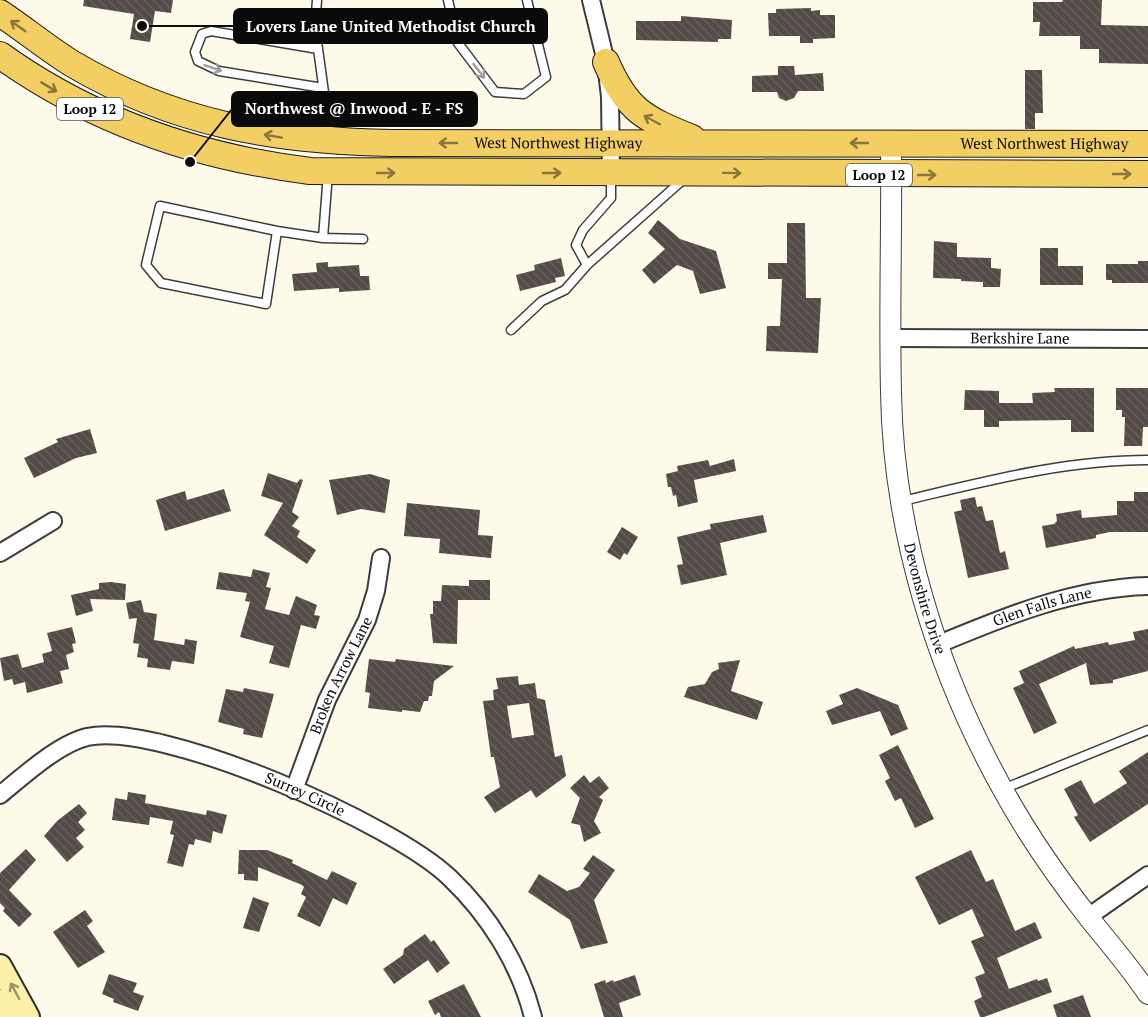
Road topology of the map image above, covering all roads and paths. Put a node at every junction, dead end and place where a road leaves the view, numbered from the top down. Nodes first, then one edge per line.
1 (317, 0) edge
2 (448, 0) edge
3 (527, 0) edge
4 (591, 0) edge
5 (0, 13) edge
6 (318, 49) junction
7 (0, 55) edge
8 (606, 62) junction
9 (323, 88) junction
10 (331, 142) junction
11 (611, 143) junction
12 (706, 143) junction
13 (891, 143) junction
14 (1148, 144) edge
15 (328, 172) junction
16 (611, 173) junction
17 (690, 173) junction
18 (1148, 174) edge
19 (892, 175) junction
20 (277, 231) junction
21 (323, 238) junction
22 (363, 239) dead end
23 (587, 265) junction
24 (511, 330) dead end
25 (891, 338) junction
26 (1148, 339) edge
27 (1148, 460) edge
28 (902, 501) junction
29 (53, 521) dead end
30 (0, 554) edge
31 (381, 558) dead end
32 (1148, 586) edge
33 (939, 644) junction
34 (1148, 730) edge
35 (1002, 789) junction
36 (294, 790) junction
37 (0, 795) edge
38 (1148, 876) edge
39 (1088, 917) junction
40 (0, 966) edge
41 (1148, 994) edge
42 (0, 1000) edge
43 (9, 1017) edge
44 (28, 1017) edge
45 (533, 1017) edge

1 - 6 lane
2 -> 3 lane
4 - 8 street
10 -> 5 main road, West Northwest Highway / Loop 12
6 - 9 lane
6 -> 9 lane
7 -> 15 main road, West Northwest Highway / Loop 12
8 - 11 street
12 -> 8 main road
9 - 10 lane
11 -> 10 main road, West Northwest Highway / Loop 12
10 - 15 main road
11 - 12 main road, West Northwest Highway / Loop 12
11 - 16 street
13 -> 12 main road, West Northwest Highway / Loop 12
13 - 14 main road, West Northwest Highway / Loop 12
13 - 19 street, Devonshire Drive
15 -> 16 main road, West Northwest Highway / Loop 12
15 - 21 lane
16 - 17 main road, West Northwest Highway / Loop 12
16 - 23 lane
17 -> 19 main road, West Northwest Highway / Loop 12
17 - 23 lane
19 -> 18 main road, West Northwest Highway / Loop 12
19 - 25 street, Devonshire Drive
20 - 20 lane
20 - 21 lane
21 - 22 lane
23 - 24 lane
25 - 26 street, Berkshire Lane
25 - 28 street, Devonshire Drive
27 - 28 lane
28 - 33 street, Devonshire Drive
29 - 30 street
31 - 36 street, Broken Arrow Lane
32 - 33 street, Glen Falls Lane
33 - 35 street, Devonshire Drive
34 - 35 lane
35 - 39 street, Devonshire Drive
36 - 37 street, Surrey Circle
36 - 45 street, Surrey Circle
38 - 39 street
39 - 41 street, Devonshire Drive
44 -> 40 main road
42 - 43 main road

